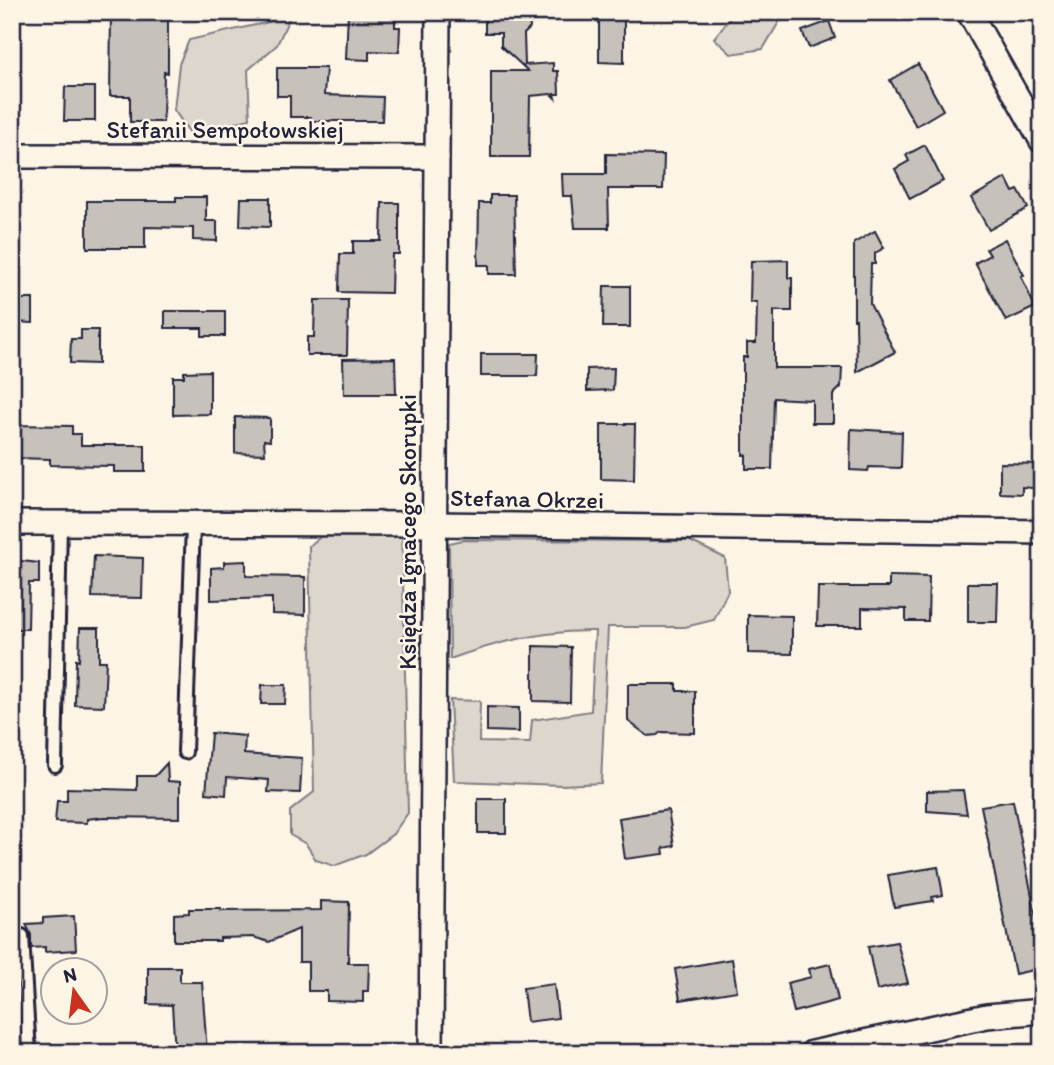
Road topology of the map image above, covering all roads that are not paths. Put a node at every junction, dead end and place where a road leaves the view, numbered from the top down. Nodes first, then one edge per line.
1 (438, 12) edge
2 (970, 12) edge
3 (1042, 141) edge
4 (12, 156) edge
5 (437, 157) junction
6 (12, 523) edge
7 (60, 524) junction
8 (434, 524) junction
9 (193, 525) junction
10 (1042, 532) edge
11 (185, 752) dead end
12 (55, 765) dead end
13 (22, 936) dead end
14 (1042, 1011) edge
15 (29, 1053) edge
16 (431, 1053) edge
17 (812, 1053) edge

1 - 5 street, Księdza Ignacego Skorupki
2 - 3 street
4 - 5 street, Stefanii Sempołowskiej
5 - 8 street, Księdza Ignacego Skorupki
6 - 7 street, Stefana Okrzei
7 - 9 street, Stefana Okrzei
7 - 12 lane
8 - 9 street, Stefana Okrzei
8 - 10 street, Stefana Okrzei
8 - 16 street, Księdza Ignacego Skorupki
9 - 11 lane
13 - 15 lane
14 - 17 street

